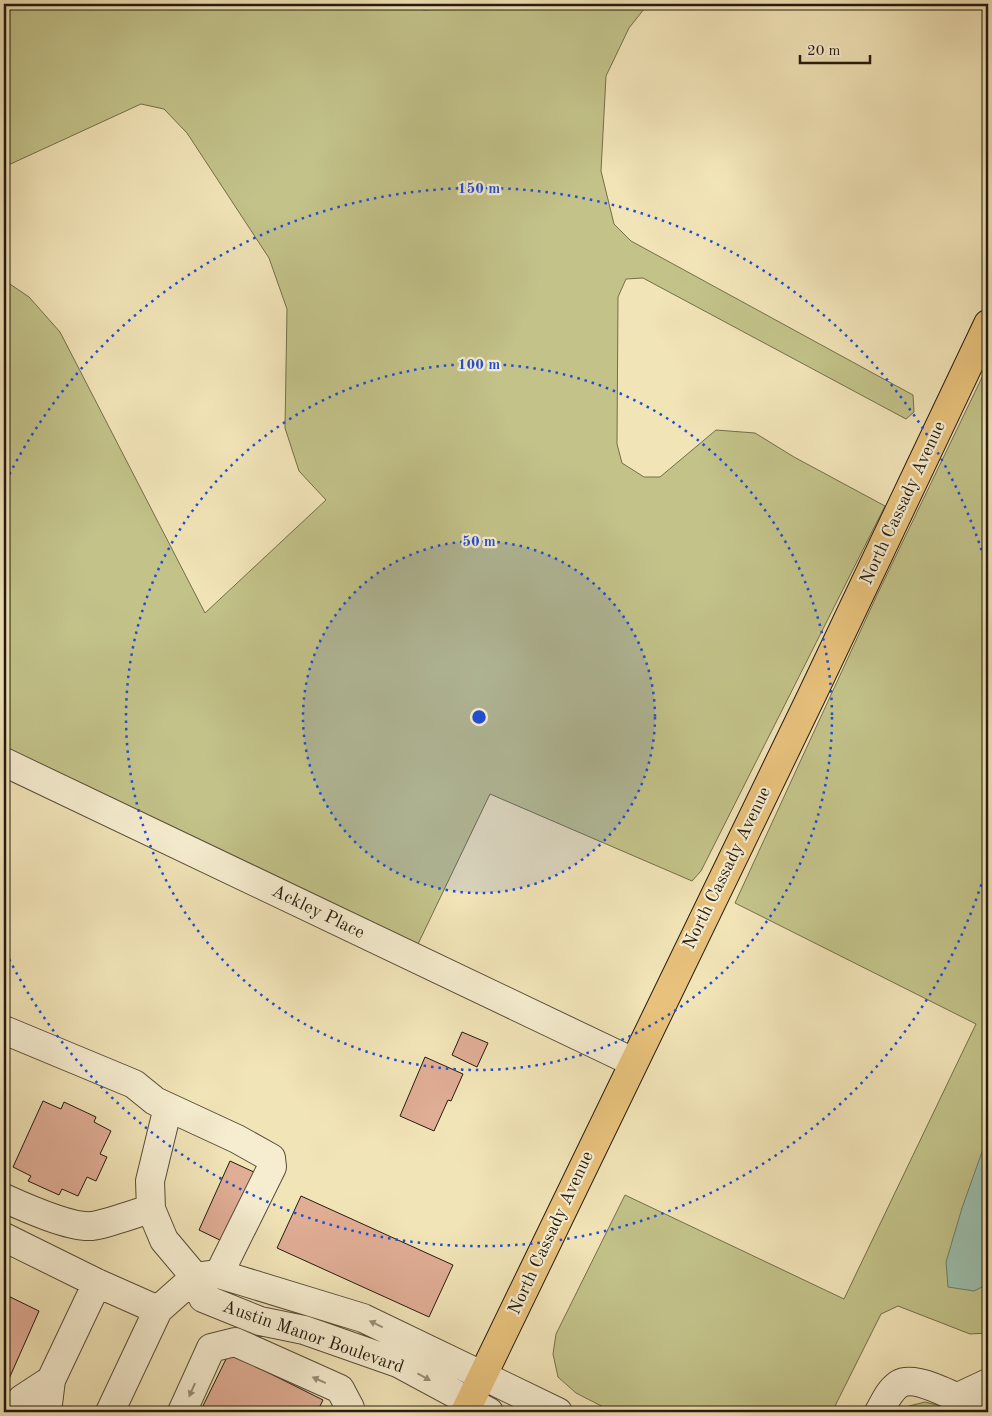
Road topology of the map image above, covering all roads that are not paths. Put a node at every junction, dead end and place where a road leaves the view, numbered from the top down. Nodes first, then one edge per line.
1 (988, 324) edge
2 (4, 762) edge
3 (4, 1030) edge
4 (633, 1062) junction
5 (168, 1108) junction
6 (4, 1198) edge
7 (152, 1209) junction
8 (4, 1237) edge
9 (207, 1275) junction
10 (97, 1283) junction
11 (158, 1310) junction
12 (483, 1376) junction
13 (50, 1380) junction
14 (988, 1383) edge
15 (956, 1398) junction
16 (22, 1399) dead end
17 (474, 1409) edge
18 (47, 1412) edge
19 (110, 1412) edge
20 (182, 1412) edge
21 (349, 1412) edge
22 (558, 1412) edge
23 (879, 1412) edge
24 (986, 1412) edge

1 - 4 main road, North Cassady Avenue
2 - 4 street, Ackley Place
3 - 5 street
4 - 12 main road, North Cassady Avenue
5 - 7 street, Austin Manor Boulevard
5 - 9 street
6 - 7 street
7 - 9 street, Austin Manor Boulevard
8 - 10 street
9 - 11 street
12 -> 9 street, Austin Manor Boulevard
9 -> 17 street, Austin Manor Boulevard
10 - 11 street
10 - 13 street
11 - 19 street
12 - 17 main road, North Cassady Avenue
12 - 22 street, Austin Manor Boulevard
13 - 16 street
13 - 18 street
14 - 15 street
15 - 23 street
15 - 24 street
21 -> 20 street

